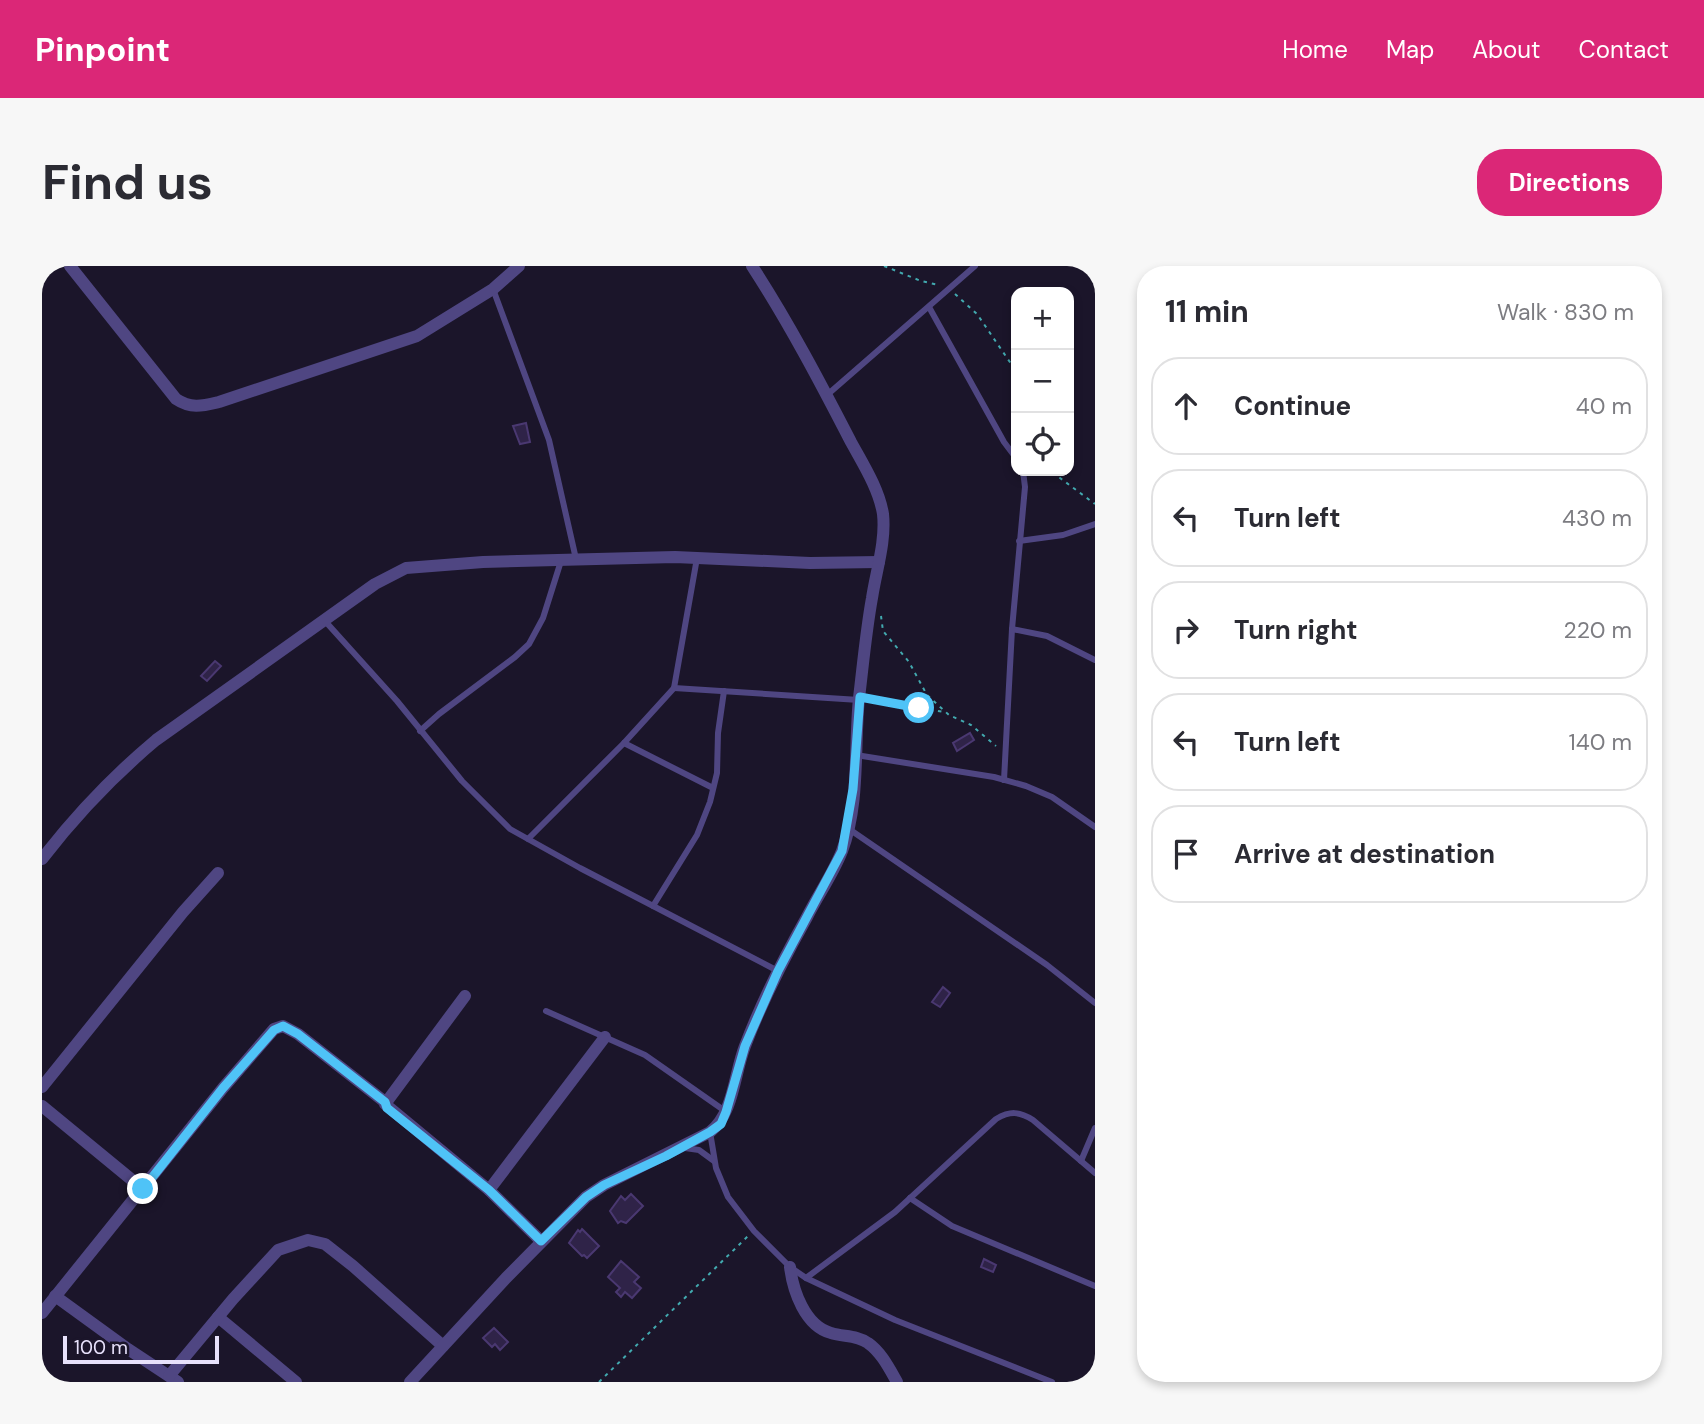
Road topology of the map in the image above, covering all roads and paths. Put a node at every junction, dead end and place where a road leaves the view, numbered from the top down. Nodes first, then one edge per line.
1 (70, 266) edge
2 (519, 266) edge
3 (752, 266) edge
4 (884, 266) edge
5 (975, 266) edge
6 (951, 288) junction
7 (493, 289) junction
8 (929, 307) junction
9 (1011, 363) edge
10 (827, 395) junction
11 (1011, 451) edge
12 (1024, 476) edge
13 (1059, 476) edge
14 (1095, 504) edge
15 (1095, 524) edge
16 (1019, 541) junction
17 (697, 558) junction
18 (561, 559) junction
19 (576, 559) junction
20 (879, 562) junction
21 (882, 608) dead end
22 (325, 621) junction
23 (1012, 629) junction
24 (1095, 660) edge
25 (674, 688) junction
26 (724, 691) junction
27 (859, 698) junction
28 (946, 713) junction
29 (420, 731) junction
30 (624, 743) junction
31 (1005, 754) junction
32 (856, 755) junction
33 (1004, 779) junction
34 (713, 788) junction
35 (1095, 827) edge
36 (848, 828) junction
37 (528, 839) junction
38 (42, 859) edge
39 (218, 873) dead end
40 (653, 906) junction
41 (778, 971) junction
42 (465, 996) dead end
43 (1095, 1003) edge
44 (546, 1011) dead end
45 (605, 1037) junction
46 (42, 1087) edge
47 (385, 1102) junction
48 (42, 1106) edge
49 (726, 1112) junction
50 (1095, 1128) edge
51 (710, 1132) junction
52 (682, 1147) junction
53 (714, 1161) junction
54 (1081, 1161) junction
55 (1095, 1173) edge
56 (143, 1189) junction
57 (489, 1190) junction
58 (910, 1198) junction
59 (754, 1231) junction
60 (541, 1241) junction
61 (790, 1267) junction
62 (806, 1279) junction
63 (1095, 1286) edge
64 (55, 1296) junction
65 (42, 1312) edge
66 (218, 1317) junction
67 (443, 1346) junction
68 (173, 1379) edge
69 (296, 1382) edge
70 (410, 1382) edge
71 (599, 1382) edge
72 (897, 1382) edge
73 (1052, 1382) edge

1 - 7 street
2 - 7 street
3 - 10 street
4 - 6 path
5 - 6 lane
6 - 8 lane
6 - 9 path
7 - 19 lane
8 - 10 lane
8 - 11 lane
10 - 20 street
12 - 16 lane
13 - 14 path
15 - 16 lane
16 - 23 lane
17 - 19 street
17 - 20 street
17 - 25 lane
18 - 19 street
18 - 22 street
18 - 29 lane
20 - 27 street
21 - 28 path
22 - 29 lane
22 - 38 street
23 - 24 lane
23 - 31 lane
25 - 26 lane
25 - 30 lane
26 - 27 lane
26 - 34 lane
27 - 28 path
27 - 32 street
28 - 31 path
29 - 37 lane
30 - 34 lane
30 - 37 lane
31 - 33 lane
32 - 33 lane
32 - 36 street
33 - 35 lane
34 - 40 lane
36 - 41 street
36 - 43 lane
37 - 40 lane
39 - 46 street
40 - 41 lane
41 - 49 street
42 - 47 street
44 - 45 lane
45 - 49 lane
45 - 57 street
47 - 56 street
47 - 57 street
48 - 56 street
49 - 51 street
50 - 54 lane
51 - 52 street
51 - 53 lane
52 - 53 lane
52 - 60 street
53 - 59 lane
54 - 55 lane
54 - 58 lane
56 - 64 street
57 - 60 street
58 - 62 lane
58 - 63 lane
59 - 61 lane
59 - 71 path
60 - 67 street
61 - 62 lane
61 - 72 street
62 - 73 lane
64 - 65 street
64 - 68 street
66 - 67 street
66 - 68 street
66 - 69 street
67 - 70 street

